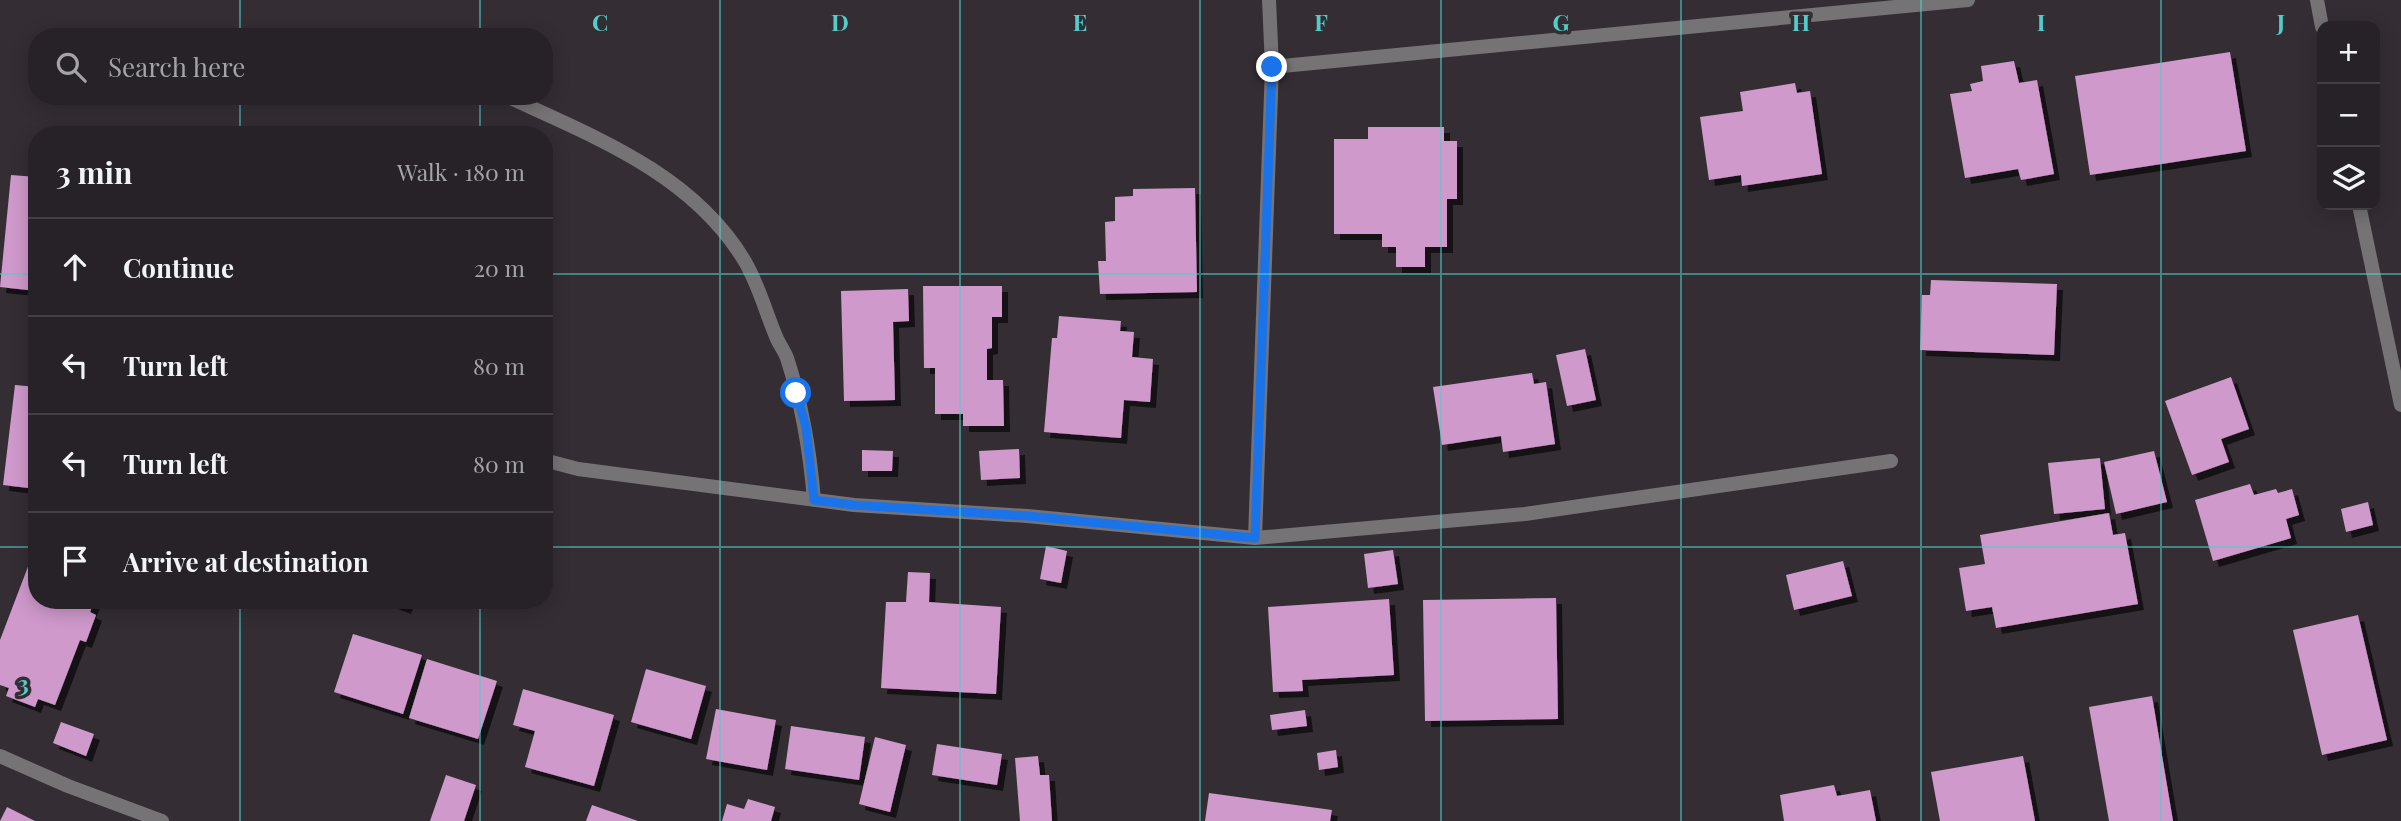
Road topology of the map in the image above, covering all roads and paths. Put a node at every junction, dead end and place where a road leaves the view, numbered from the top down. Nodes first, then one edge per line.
1 (1269, 0) edge
2 (1968, 0) edge
3 (2317, 0) edge
4 (2321, 21) edge
5 (1272, 67) junction
6 (526, 105) edge
7 (2360, 210) edge
8 (2401, 405) edge
9 (1891, 461) dead end
10 (553, 462) edge
11 (814, 500) junction
12 (1255, 538) junction
13 (0, 756) edge
14 (162, 821) edge

1 - 5 street
2 - 5 street
3 - 4 street
5 - 12 street
6 - 11 street
7 - 8 street
9 - 12 street
10 - 11 street
11 - 12 street
13 - 14 street

